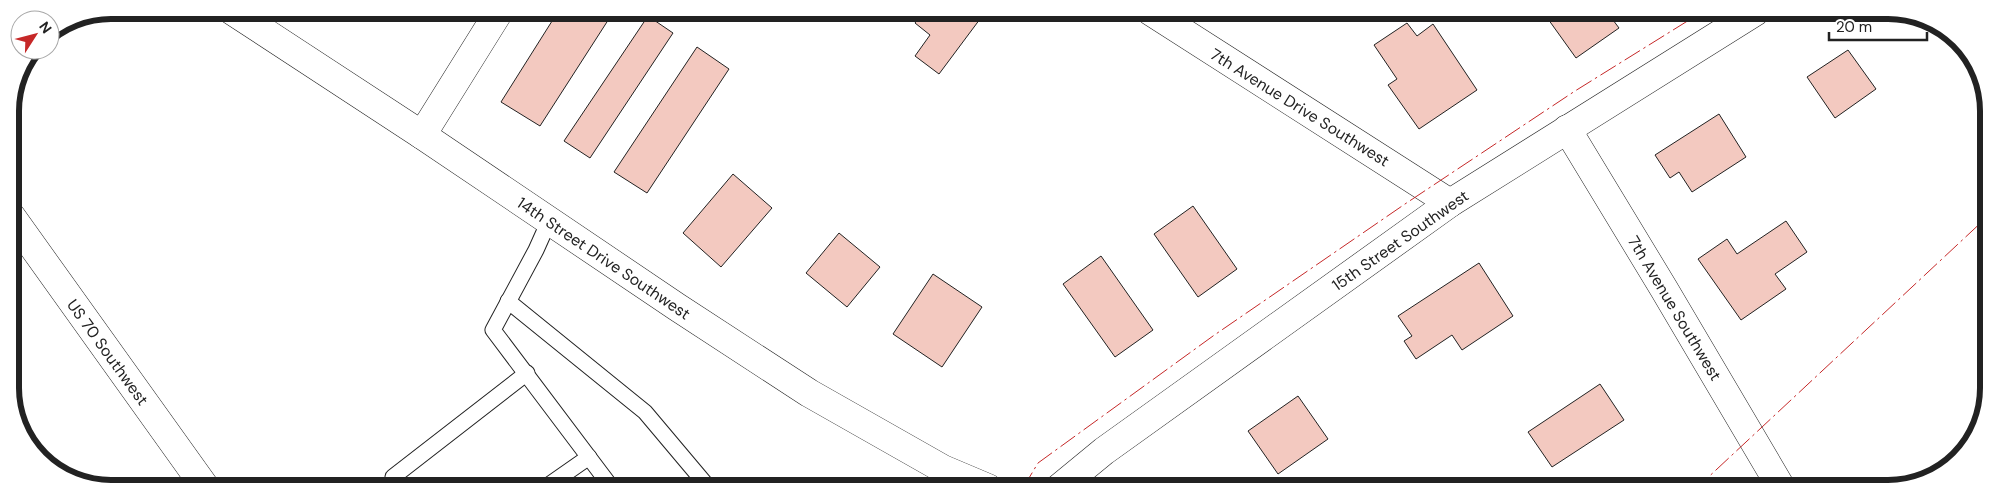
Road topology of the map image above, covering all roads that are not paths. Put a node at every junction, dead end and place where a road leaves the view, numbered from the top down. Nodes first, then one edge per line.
1 (244, 19) edge
2 (494, 19) edge
3 (1162, 19) edge
4 (1743, 19) edge
5 (1567, 129) junction
6 (422, 135) junction
7 (1450, 203) junction
8 (549, 221) junction
9 (19, 232) edge
10 (508, 301) junction
11 (527, 373) junction
12 (589, 457) junction
13 (200, 480) edge
14 (395, 480) edge
15 (557, 480) edge
16 (606, 480) edge
17 (702, 480) edge
18 (969, 480) edge
19 (1069, 480) edge
20 (1777, 480) edge

1 - 6 street, 14th Street Drive Southwest
2 - 6 street
3 - 7 street, 7th Avenue Drive Southwest
4 - 5 street, 15th Street Southwest
5 - 7 street, 15th Street Southwest
5 - 20 street, 7th Avenue Southwest
6 - 8 street, 14th Street Drive Southwest
7 - 19 street, 15th Street Southwest
8 - 10 lane
8 - 18 street, 14th Street Drive Southwest
9 - 13 street, US 70 Southwest
10 - 11 lane
10 - 17 lane
11 - 12 lane
11 - 14 lane
12 - 15 lane
12 - 16 lane

